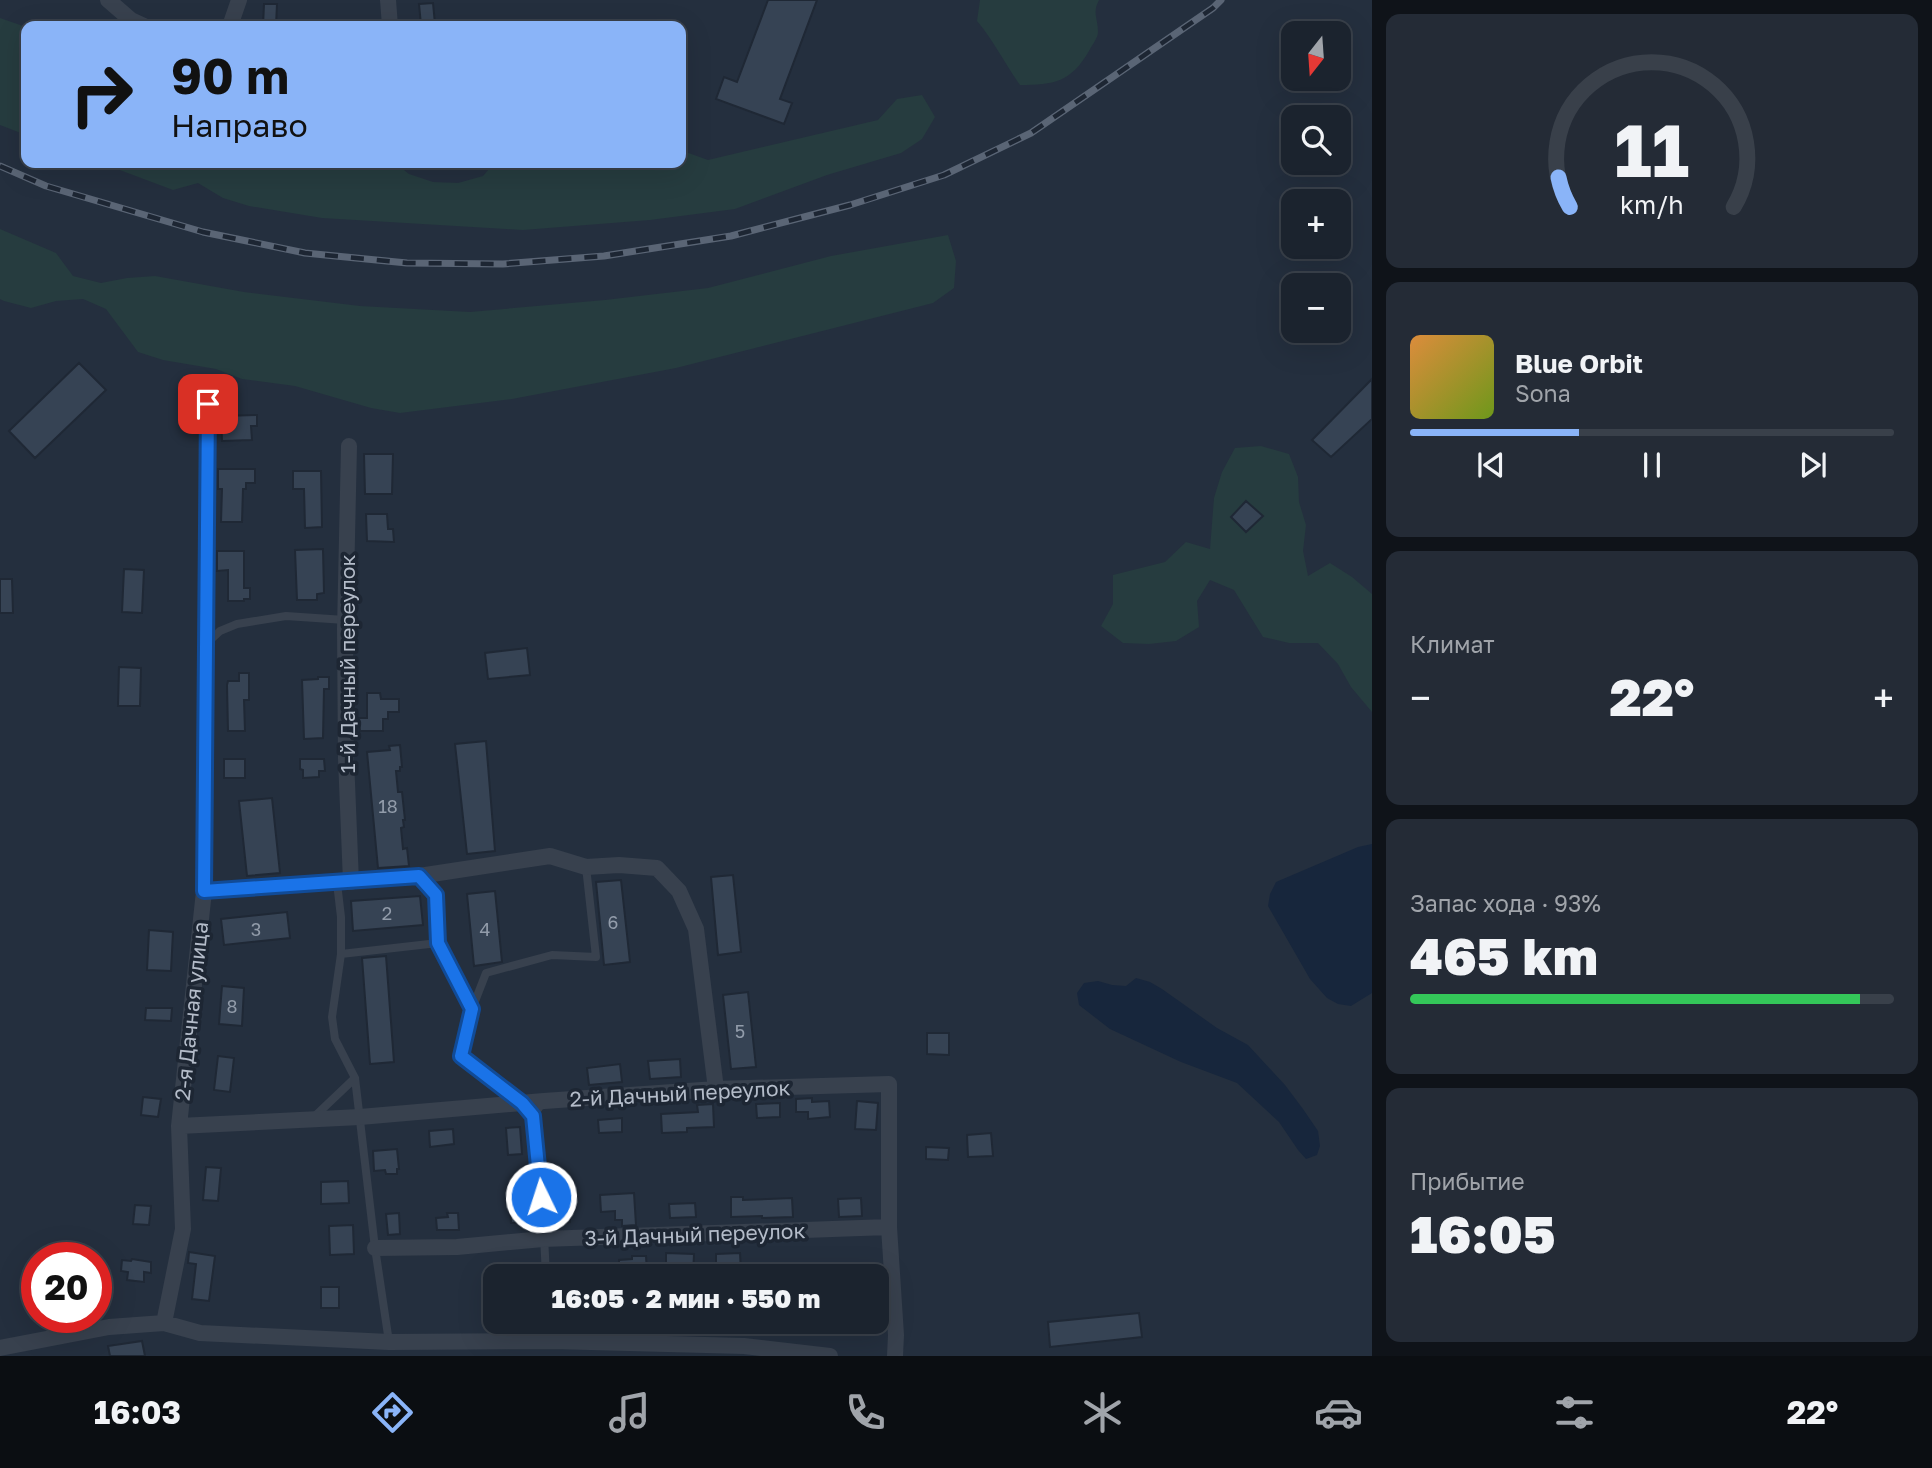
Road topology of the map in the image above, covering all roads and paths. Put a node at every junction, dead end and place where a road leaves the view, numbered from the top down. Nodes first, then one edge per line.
1 (108, 0) edge
2 (239, 0) edge
3 (388, 0) edge
4 (133, 21) edge
5 (232, 21) edge
6 (390, 21) edge
7 (208, 404) dead end
8 (349, 446) dead end
9 (345, 620) junction
10 (206, 643) junction
11 (586, 867) junction
12 (419, 876) junction
13 (344, 882) junction
14 (204, 891) junction
15 (438, 943) junction
16 (341, 954) junction
17 (472, 1009) junction
18 (355, 1078) junction
19 (716, 1089) junction
20 (544, 1101) junction
21 (522, 1103) junction
22 (533, 1116) junction
23 (360, 1117) junction
24 (311, 1120) junction
25 (179, 1126) junction
26 (889, 1227) junction
27 (543, 1239) junction
28 (375, 1248) junction
29 (545, 1264) edge
30 (164, 1323) junction
31 (551, 1334) edge
32 (552, 1341) junction
33 (389, 1342) junction
34 (0, 1348) edge
35 (830, 1356) edge
36 (895, 1356) edge

1 - 4 street
2 - 5 street
3 - 6 street
7 - 10 street, 2-я Дачная улица
8 - 9 street, 1-й Дачный переулок
9 - 10 lane
9 - 13 street, 1-й Дачный переулок
10 - 14 street, 2-я Дачная улица
11 - 12 street
11 - 17 lane
11 - 19 street
12 - 13 street
12 - 15 lane
13 - 14 street
13 - 16 lane
14 - 25 street, 2-я Дачная улица
15 - 16 lane
15 - 17 lane
16 - 18 lane
17 - 21 lane
18 - 23 lane
18 - 24 lane
19 - 20 street, 2-й Дачный переулок
19 - 26 street, 2-й Дачный переулок
20 - 21 street, 2-й Дачный переулок
20 - 22 lane
21 - 22 lane
21 - 23 street, 2-й Дачный переулок
22 - 27 lane
23 - 24 street, 2-й Дачный переулок
23 - 28 lane
24 - 25 street, 2-й Дачный переулок
25 - 30 street, 2-я Дачная улица
26 - 27 street, 3-й Дачный переулок
26 - 36 street
27 - 28 street, 3-й Дачный переулок
27 - 29 lane
28 - 33 lane
30 - 33 street
30 - 34 street
31 - 32 lane
32 - 33 street
32 - 35 street

